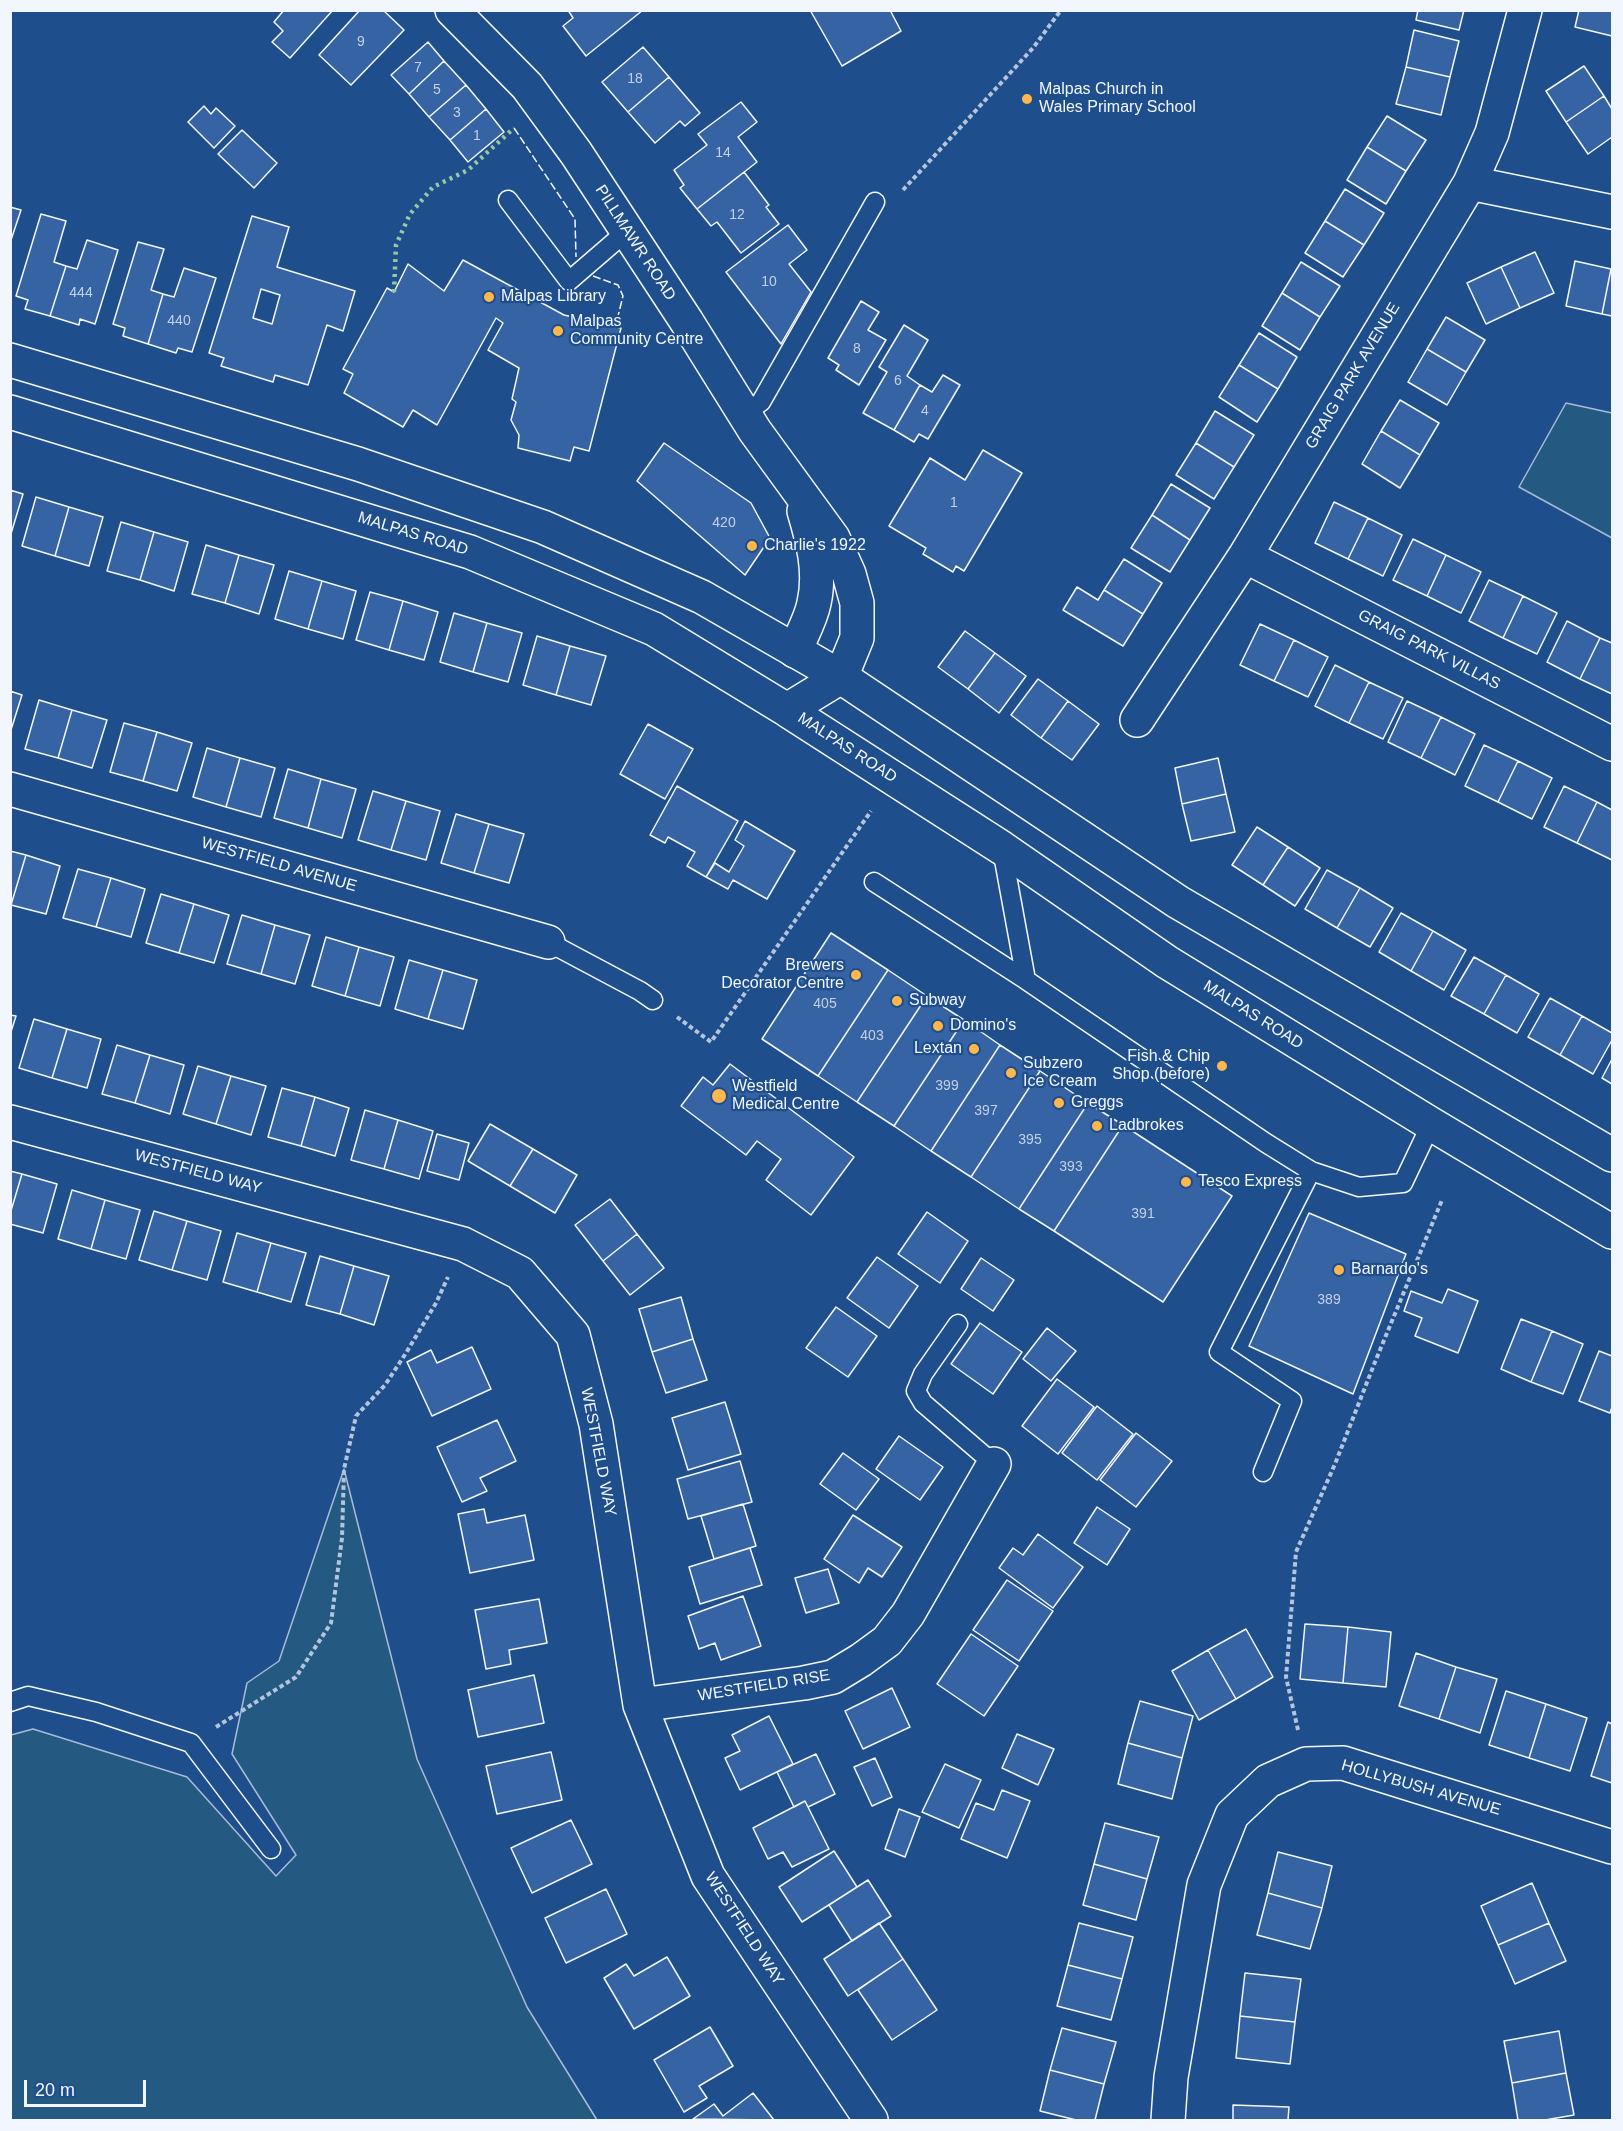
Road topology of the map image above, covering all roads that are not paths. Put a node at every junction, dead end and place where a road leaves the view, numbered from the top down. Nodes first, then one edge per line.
1 (452, 10) edge
2 (1525, 10) edge
3 (1470, 183) junction
4 (508, 200) dead end
5 (875, 202) dead end
6 (1612, 212) edge
7 (627, 231) junction
8 (10, 360) edge
9 (10, 412) edge
10 (744, 414) junction
11 (798, 491) junction
12 (1245, 556) junction
13 (795, 651) junction
14 (841, 677) junction
15 (787, 710) junction
16 (1137, 720) dead end
17 (1612, 744) edge
18 (10, 789) edge
19 (1002, 848) junction
20 (874, 882) dead end
21 (548, 942) joint
22 (1026, 980) junction
23 (653, 1000) road end
24 (10, 1122) edge
25 (1431, 1124) junction
26 (1612, 1155) edge
27 (1311, 1171) junction
28 (1612, 1232) edge
29 (958, 1324) dead end
30 (994, 1464) joint
31 (1263, 1472) dead end
32 (10, 1702) edge
33 (639, 1705) junction
34 (1612, 1847) edge
35 (272, 1848) dead end
36 (872, 2121) edge
37 (1168, 2121) edge

1 - 7 street, PILLMAWR ROAD
2 - 3 street, GRAIG PARK AVENUE
3 - 6 street
3 - 12 street, GRAIG PARK AVENUE
4 - 7 lane
5 - 10 lane
7 - 10 street, PILLMAWR ROAD
8 - 13 street
9 - 15 street, MALPAS ROAD
10 - 11 street, PILLMAWR ROAD
11 - 13 street, PILLMAWR ROAD
11 - 14 street, PILLMAWR ROAD
12 - 16 street, GRAIG PARK AVENUE
12 - 17 street, GRAIG PARK VILLAS
13 - 14 street
13 - 15 street, PILLMAWR ROAD
14 - 15 street
14 - 26 street
15 - 19 street, MALPAS ROAD
18 - 21 street, WESTFIELD AVENUE
19 - 22 lane
19 - 25 street, MALPAS ROAD
20 - 22 lane
21 - 23 lane
22 - 27 lane
24 - 33 street, WESTFIELD WAY
25 - 27 lane
25 - 28 street, MALPAS ROAD
27 - 31 lane
29 - 30 lane
30 - 33 street, WESTFIELD RISE
32 - 35 lane
33 - 36 street, WESTFIELD WAY
34 - 37 street, HOLLYBUSH AVENUE

